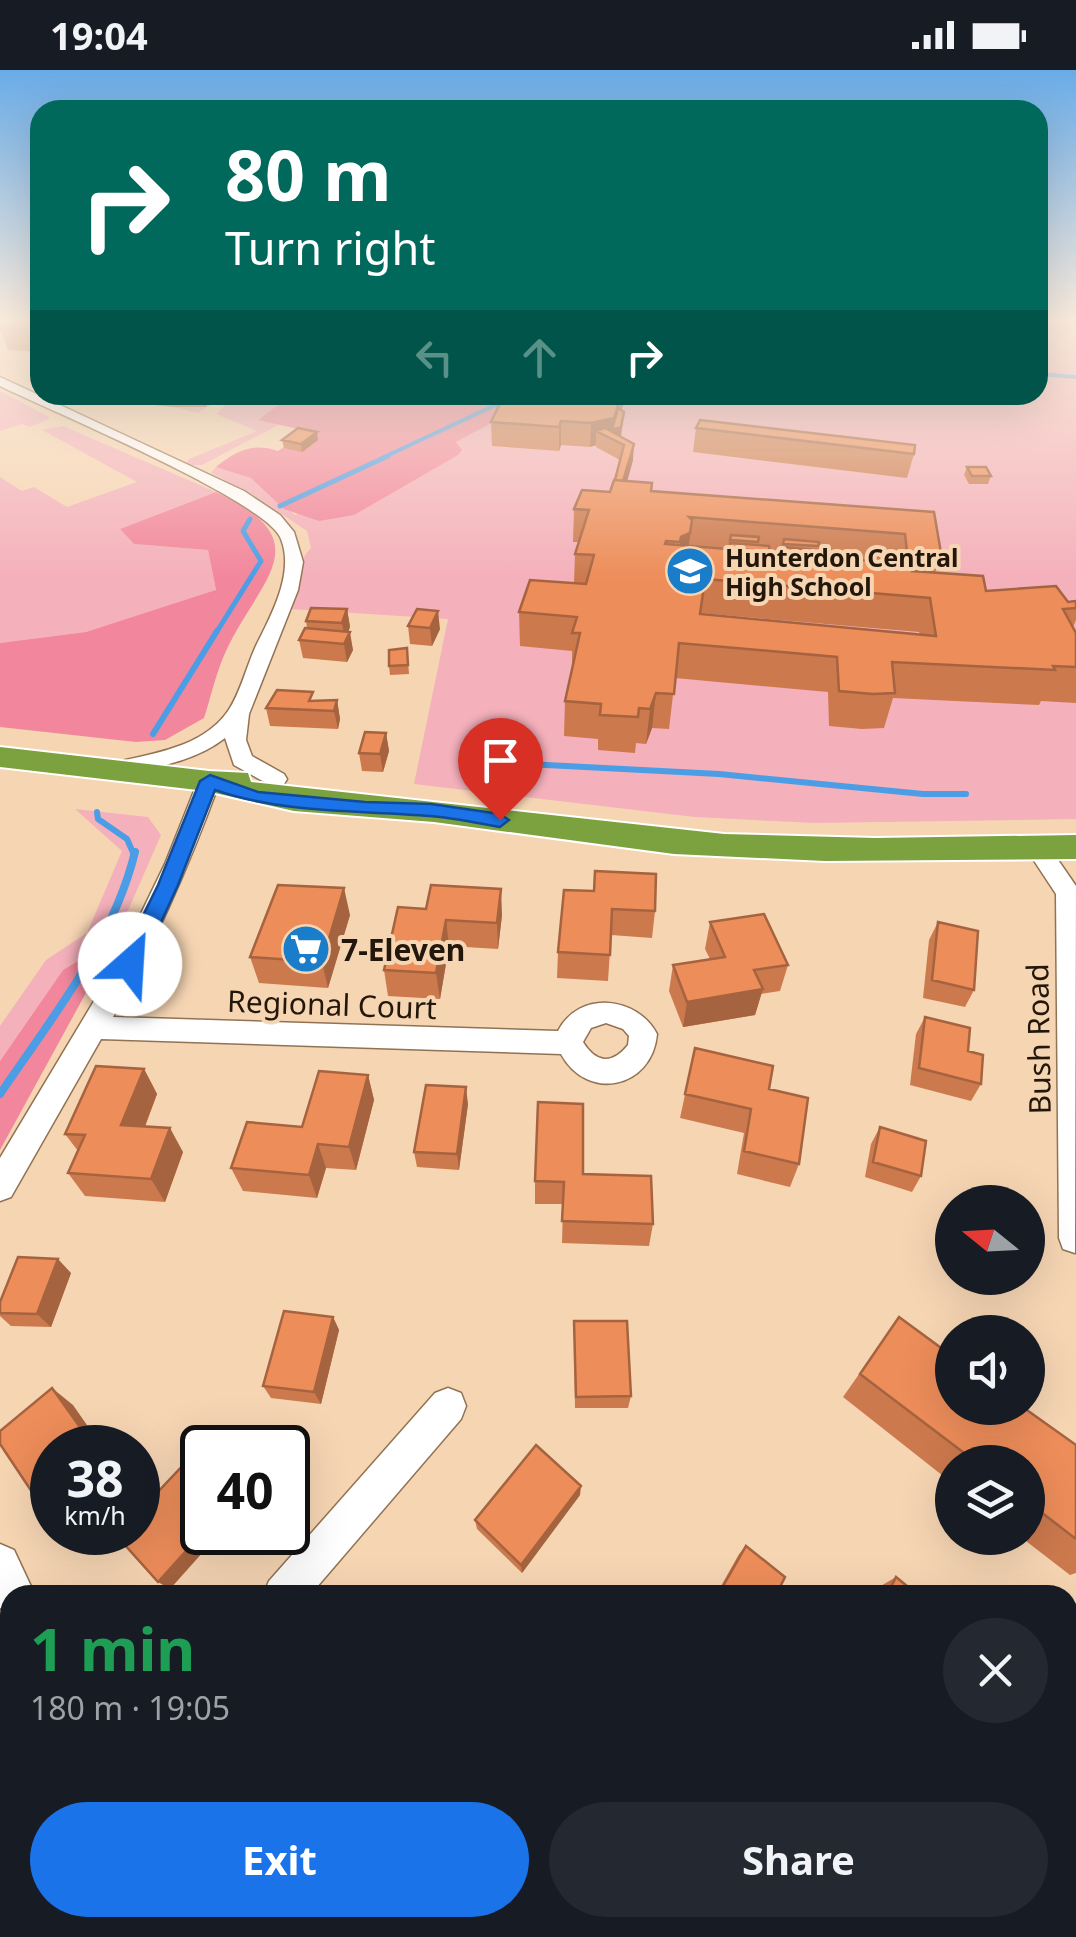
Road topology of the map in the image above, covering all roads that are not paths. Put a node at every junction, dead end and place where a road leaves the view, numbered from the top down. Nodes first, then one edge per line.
1 (51, 405) edge
2 (240, 710) junction
3 (0, 756) edge
4 (112, 770) junction
5 (276, 779) junction
6 (210, 781) junction
7 (431, 810) junction
8 (1076, 846) edge
9 (1038, 848) junction
10 (94, 1028) junction
11 (569, 1043) dead end
12 (0, 1187) edge
13 (1075, 1238) edge
14 (448, 1406) dead end
15 (292, 1585) edge

1 - 2 street
2 - 4 street
2 - 5 street
3 - 4 highway
4 - 6 highway
5 - 6 highway
5 - 7 highway
6 - 7 highway
6 - 10 street
7 - 9 highway
8 - 9 highway
9 - 13 street, Bush Road
10 - 11 street, Regional Court
10 - 12 street
14 - 15 street

